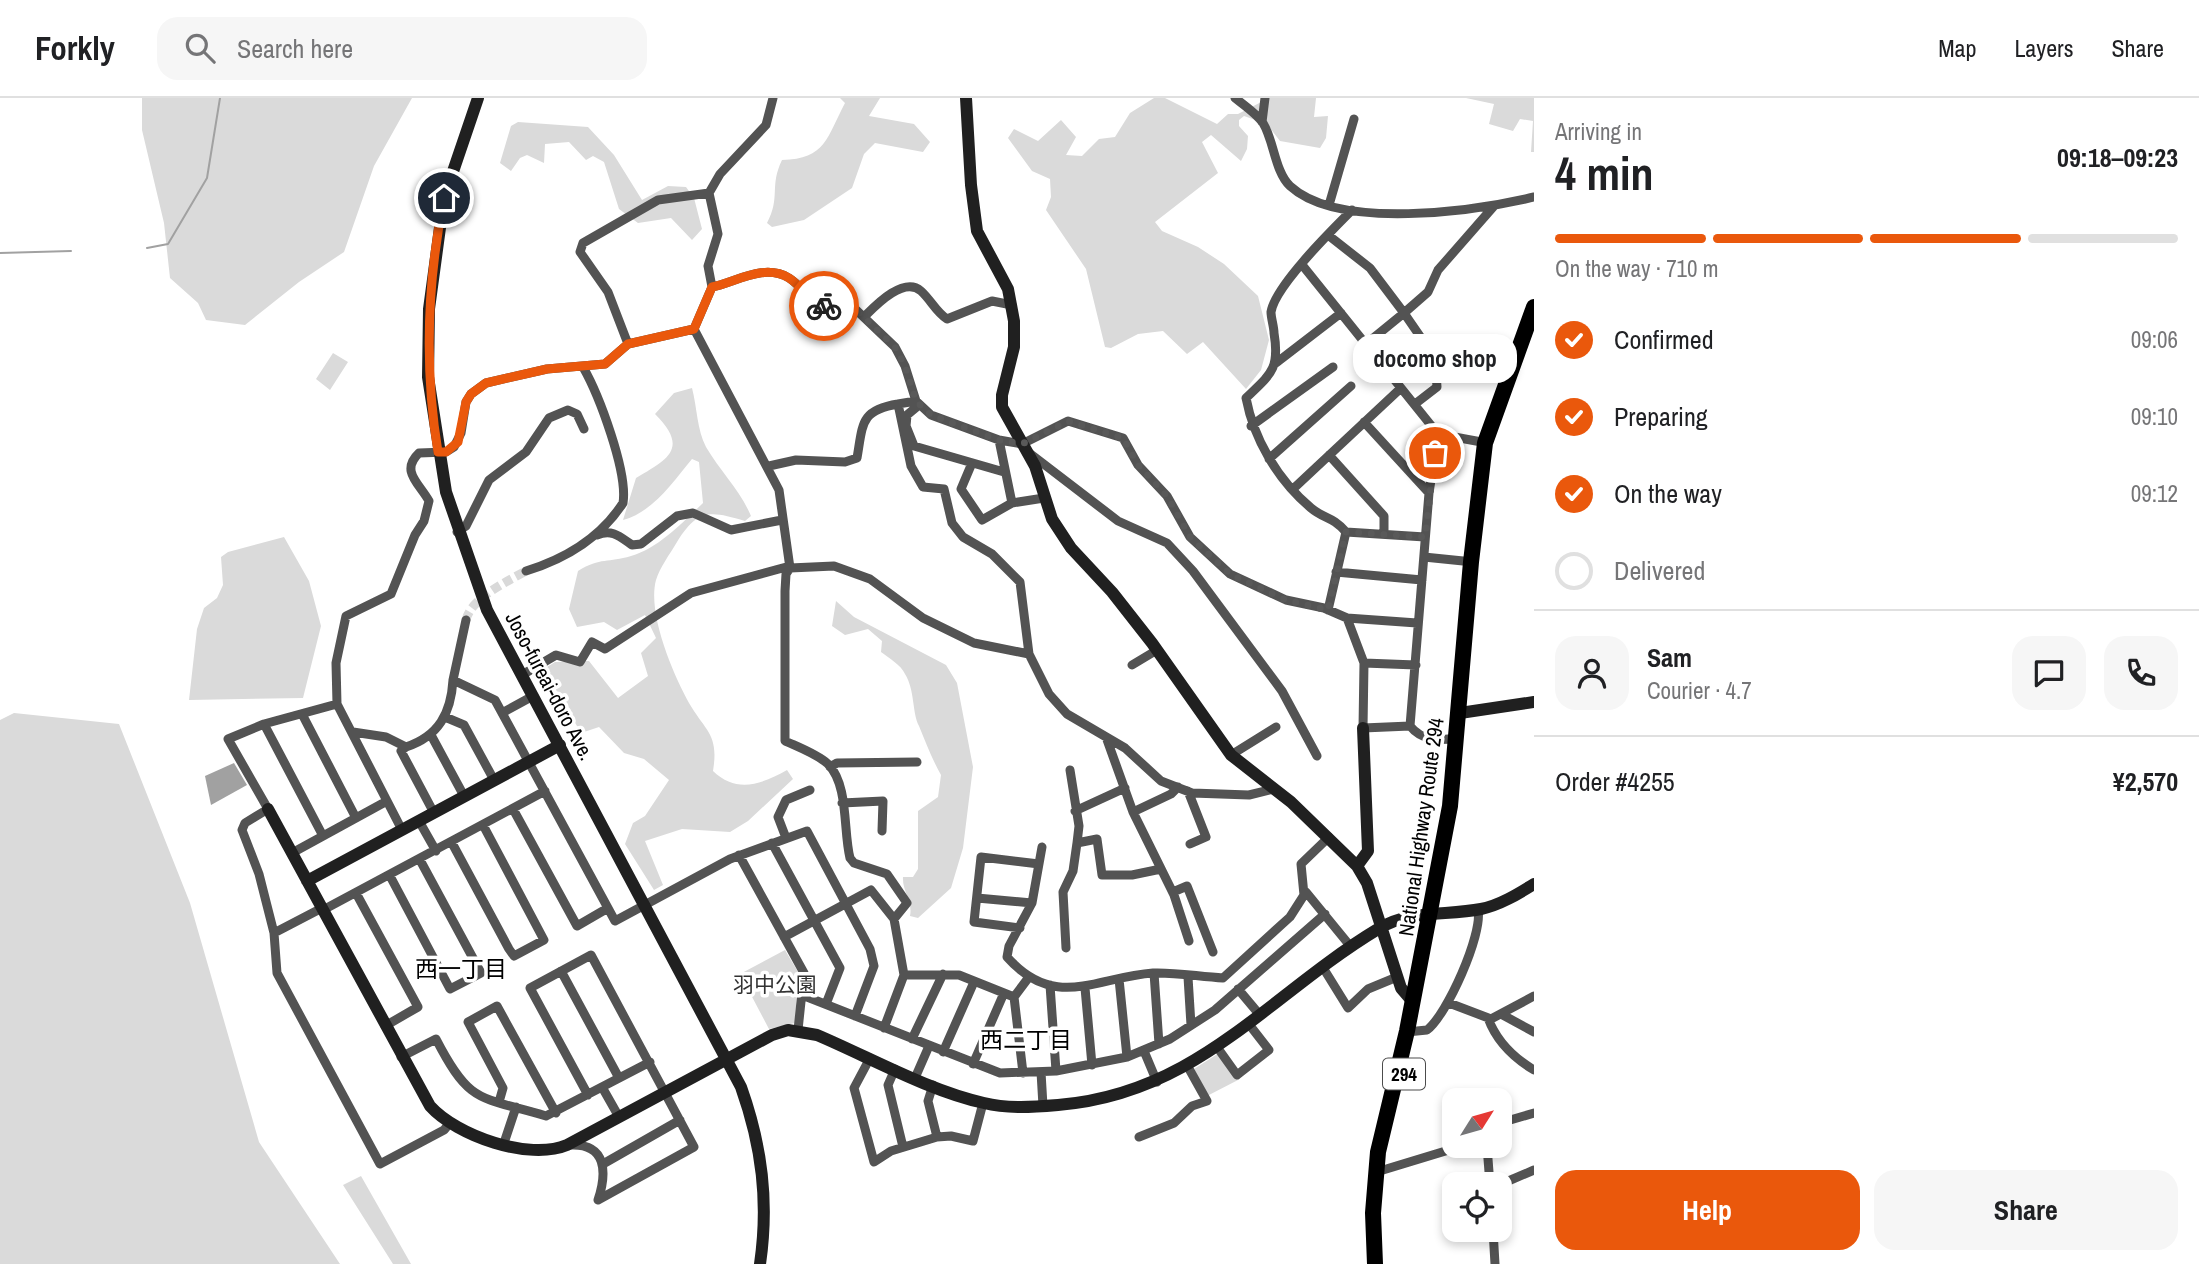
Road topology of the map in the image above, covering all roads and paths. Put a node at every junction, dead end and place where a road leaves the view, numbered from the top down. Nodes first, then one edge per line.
1 (478, 98) edge
2 (773, 98) edge
3 (966, 98) edge
4 (1235, 98) edge
5 (1265, 98) edge
6 (1354, 120) dead end
7 (1262, 122) junction
8 (709, 193) junction
9 (1534, 197) edge
10 (1329, 205) junction
11 (1494, 206) junction
12 (1352, 210) junction
13 (1328, 235) junction
14 (1303, 266) junction
15 (712, 287) junction
16 (1012, 305) junction
17 (1534, 307) edge
18 (1341, 313) junction
19 (1404, 313) junction
20 (865, 316) junction
21 (694, 329) junction
22 (628, 344) junction
23 (1366, 344) junction
24 (1275, 365) junction
25 (583, 367) junction
26 (1334, 367) dead end
27 (1351, 386) dead end
28 (1401, 387) junction
29 (917, 403) junction
30 (898, 404) junction
31 (1415, 404) junction
32 (1364, 422) junction
33 (1251, 426) junction
34 (584, 429) dead end
35 (1438, 433) junction
36 (999, 440) junction
37 (1489, 444) junction
38 (1024, 447) junction
39 (438, 452) junction
40 (1329, 455) junction
41 (1269, 458) junction
42 (972, 463) junction
43 (769, 466) junction
44 (1004, 472) junction
45 (961, 489) junction
46 (1293, 489) junction
47 (944, 492) junction
48 (1429, 493) junction
49 (1044, 498) junction
50 (1012, 503) junction
51 (782, 520) junction
52 (457, 531) junction
53 (1346, 532) junction
54 (1384, 534) junction
55 (595, 536) junction
56 (1425, 537) junction
57 (1424, 557) junction
58 (1474, 563) junction
59 (790, 567) junction
60 (526, 571) tunnel mouth
61 (1336, 572) junction
62 (1422, 580) junction
63 (1328, 610) junction
64 (1347, 618) junction
65 (466, 620) tunnel mouth
66 (1417, 623) junction
67 (1157, 650) junction
68 (1029, 654) junction
69 (1364, 663) junction
70 (1132, 665) dead end
71 (1416, 666) junction
72 (522, 675) junction
73 (453, 680) junction
74 (533, 696) junction
75 (1534, 702) edge
76 (337, 704) junction
77 (502, 713) junction
78 (1464, 713) junction
79 (302, 714) junction
80 (444, 717) junction
81 (264, 724) junction
82 (1410, 726) junction
83 (1276, 727) dead end
84 (1363, 728) junction
85 (353, 732) junction
86 (431, 735) junction
87 (1106, 737) junction
88 (1457, 738) junction
89 (559, 745) junction
90 (406, 747) junction
91 (1231, 755) junction
92 (1317, 756) dead end
93 (528, 762) junction
94 (917, 762) dead end
95 (830, 766) junction
96 (1070, 770) dead end
97 (494, 780) junction
98 (1178, 787) junction
99 (1125, 789) junction
100 (1273, 789) junction
101 (810, 790) dead end
102 (545, 791) junction
103 (1188, 791) junction
104 (464, 796) junction
105 (387, 801) junction
106 (842, 803) junction
107 (268, 809) junction
108 (513, 809) junction
109 (1074, 811) junction
110 (1133, 812) junction
111 (434, 813) junction
112 (356, 818) junction
113 (419, 821) junction
114 (483, 825) junction
115 (402, 830) junction
116 (882, 831) dead end
117 (323, 836) junction
118 (1329, 837) junction
119 (786, 838) junction
120 (452, 843) junction
121 (772, 843) junction
122 (1077, 843) junction
123 (1190, 844) dead end
124 (1042, 847) dead end
125 (436, 851) junction
126 (292, 853) junction
127 (739, 855) junction
128 (420, 860) junction
129 (1039, 864) junction
130 (1357, 866) junction
131 (1161, 869) junction
132 (390, 876) junction
133 (307, 881) junction
134 (1534, 885) edge
135 (356, 892) junction
136 (1172, 892) junction
137 (1304, 895) junction
138 (977, 898) junction
139 (846, 904) junction
140 (1032, 904) junction
141 (645, 905) junction
142 (608, 908) junction
143 (322, 909) junction
144 (1478, 910) junction
145 (1437, 913) junction
146 (1325, 914) junction
147 (894, 919) junction
148 (815, 920) junction
149 (1381, 927) junction
150 (1020, 928) junction
151 (274, 933) junction
152 (784, 937) junction
153 (1189, 941) dead end
154 (1351, 947) junction
155 (1066, 948) dead end
156 (1213, 952) dead end
157 (1322, 966) junction
158 (561, 971) junction
159 (1154, 973) junction
160 (943, 974) junction
161 (904, 975) junction
162 (1029, 977) junction
163 (1188, 977) junction
164 (1397, 977) junction
165 (1119, 979) junction
166 (974, 982) junction
167 (1050, 985) junction
168 (1085, 988) junction
169 (1238, 989) junction
170 (1004, 993) junction
171 (802, 995) junction
172 (1534, 996) edge
173 (1014, 998) junction
174 (1413, 1002) junction
175 (1449, 1003) junction
176 (826, 1004) junction
177 (1259, 1014) junction
178 (1501, 1014) junction
179 (855, 1016) junction
180 (1488, 1018) junction
181 (1248, 1023) junction
182 (1191, 1025) junction
183 (385, 1026) junction
184 (884, 1028) junction
185 (798, 1030) junction
186 (1534, 1032) edge
187 (1411, 1033) junction
188 (912, 1039) junction
189 (1159, 1044) junction
190 (929, 1046) junction
191 (1217, 1047) junction
192 (1144, 1051) junction
193 (943, 1052) junction
194 (401, 1057) junction
195 (1127, 1057) junction
196 (870, 1058) junction
197 (728, 1059) junction
198 (650, 1062) junction
199 (973, 1063) junction
200 (1092, 1065) junction
201 (1188, 1066) junction
202 (895, 1069) junction
203 (1534, 1070) edge
204 (1041, 1072) junction
205 (1056, 1072) junction
206 (1023, 1073) junction
207 (915, 1077) junction
208 (619, 1078) junction
209 (1157, 1082) junction
210 (933, 1085) junction
211 (602, 1087) junction
212 (666, 1092) junction
213 (588, 1095) junction
214 (499, 1102) junction
215 (983, 1103) junction
216 (516, 1107) junction
217 (1043, 1107) junction
218 (556, 1113) junction
219 (1534, 1113) edge
220 (619, 1117) junction
221 (1512, 1119) edge
222 (680, 1121) junction
223 (449, 1124) junction
224 (937, 1137) junction
225 (1139, 1137) dead end
226 (504, 1143) junction
227 (567, 1145) junction
228 (903, 1147) junction
229 (1442, 1152) edge
230 (603, 1164) junction
231 (1383, 1170) junction
232 (1534, 1170) edge
233 (1512, 1179) edge
234 (1494, 1242) edge
235 (760, 1264) edge
236 (1375, 1264) edge
237 (1384, 1264) edge
238 (1496, 1264) edge

1 - 39 street, Joso-fureai-doro Ave.
2 - 8 street
3 - 16 street
4 - 7 street
5 - 7 street
6 - 10 street
7 - 10 street
8 - 15 street
8 - 22 street
9 - 11 street
10 - 12 street
11 - 12 street
11 - 19 street
12 - 13 street
13 - 14 street
13 - 19 street
14 - 18 street
14 - 24 street
15 - 20 street
15 - 21 street
16 - 20 street
16 - 38 street
17 - 37 highway, National Highway Route 294 / 294
18 - 23 street
18 - 24 street
19 - 23 street
19 - 31 street
20 - 29 street
21 - 22 street
21 - 43 street
22 - 25 street
23 - 28 street
24 - 33 street
25 - 39 street
25 - 55 street
26 - 33 street
27 - 41 street
28 - 31 street
28 - 32 street
29 - 30 street
29 - 36 street
29 - 42 street
30 - 43 street
30 - 47 street
31 - 35 street
32 - 40 street
32 - 48 street
33 - 41 street
34 - 52 street
35 - 37 street
35 - 48 street
36 - 38 street
36 - 44 street
37 - 58 highway, National Highway Route 294 / 294
38 - 49 street
38 - 63 street
38 - 92 street
39 - 52 street, Joso-fureai-doro Ave.
39 - 76 street
40 - 46 street
40 - 54 street
41 - 46 street
42 - 44 street
42 - 45 street
43 - 51 street
44 - 50 street
45 - 47 street
45 - 50 street
46 - 53 street
47 - 68 street
48 - 56 street
49 - 50 street
49 - 67 street
51 - 55 street
51 - 59 street
52 - 72 street, Joso-fureai-doro Ave.
53 - 54 street
53 - 61 street
54 - 56 street
55 - 60 street
56 - 57 street
57 - 58 street
57 - 62 street
58 - 78 highway, National Highway Route 294 / 294
59 - 68 street
59 - 72 street
59 - 95 street
61 - 62 street
61 - 63 street
62 - 66 street
63 - 64 street
64 - 66 street
64 - 69 street
65 - 73 street
66 - 71 street
67 - 70 street
67 - 91 street
68 - 87 street
69 - 71 street
69 - 84 street
71 - 82 street
72 - 74 street, Joso-fureai-doro Ave.
73 - 77 street
73 - 80 street
74 - 77 street
74 - 89 street, Joso-fureai-doro Ave.
75 - 78 street
76 - 79 street
76 - 85 street
77 - 93 street
78 - 88 highway, National Highway Route 294 / 294
78 - 145 highway, National Highway Route 294 / 294
79 - 81 street
79 - 112 street
80 - 86 street
80 - 97 street
81 - 107 street
81 - 117 street
82 - 84 street
82 - 88 street
83 - 91 street
84 - 130 street
85 - 90 street
85 - 105 street
86 - 90 street
86 - 104 street
87 - 98 street
87 - 99 street
88 - 145 highway, National Highway Route 294 / 294
89 - 93 street
89 - 141 street, Joso-fureai-doro Ave.
90 - 111 street
91 - 100 street
93 - 97 street
93 - 102 street
94 - 95 street
95 - 106 street
96 - 109 street
97 - 104 street
98 - 103 street
98 - 110 street
99 - 109 street
99 - 110 street
100 - 103 street
100 - 118 street
101 - 119 street
102 - 108 street
102 - 142 street
103 - 123 street
104 - 111 street
105 - 112 street
105 - 115 street
106 - 116 street
106 - 147 street
107 - 126 street
107 - 151 street
108 - 114 street
108 - 142 street
109 - 122 street
110 - 131 street
111 - 113 street
112 - 117 street
113 - 115 street
113 - 125 street
114 - 120 street
114 - 120 street
115 - 133 street
117 - 126 street
118 - 130 street
118 - 137 street
119 - 121 street
119 - 139 street
120 - 125 street
121 - 127 street
121 - 148 street
122 - 131 street
122 - 155 street
124 - 129 street
125 - 128 street
126 - 133 street
127 - 141 street
127 - 152 street
128 - 132 street
128 - 132 street
129 - 138 street
129 - 140 street
130 - 149 street
131 - 136 street
132 - 135 street
133 - 143 street
134 - 144 street
135 - 143 street
135 - 183 street
136 - 153 street
136 - 156 street
137 - 146 street
137 - 163 street
138 - 140 street
138 - 150 street
139 - 147 street
139 - 148 street
139 - 179 street
140 - 150 street
141 - 142 street
141 - 197 street, Joso-fureai-doro Ave.
143 - 151 street
143 - 183 street
144 - 145 street
144 - 175 street
145 - 149 street
145 - 174 highway, National Highway Route 294 / 294
145 - 187 highway, National Highway Route 294 / 294
146 - 154 street
146 - 169 street
147 - 161 street
148 - 152 street
148 - 176 street
149 - 154 street
149 - 164 street
150 - 162 street
151 - 223 street
152 - 171 street
154 - 157 street
157 - 164 street
157 - 177 street
158 - 198 street
158 - 208 street
158 - 213 street
159 - 163 street
159 - 165 street
159 - 189 street
160 - 161 street
160 - 166 street
160 - 188 street
161 - 184 street
162 - 167 street
162 - 173 street
163 - 182 street
164 - 174 street
165 - 168 street
165 - 195 street
166 - 170 street
166 - 193 street
167 - 168 street
167 - 205 street
168 - 200 street
169 - 177 street
169 - 182 street
170 - 173 street
170 - 199 street
171 - 176 street
171 - 185 street
172 - 178 street
173 - 206 street
174 - 187 highway, National Highway Route 294 / 294
175 - 180 street
175 - 187 street
176 - 179 street
177 - 181 street
178 - 180 street
178 - 186 street
179 - 184 street
180 - 203 street
181 - 191 street
181 - 191 street
182 - 189 street
183 - 194 street
184 - 188 street
185 - 196 street
185 - 197 street
187 - 231 highway, National Highway Route 294 / 294
187 - 236 highway, National Highway Route 294 / 294
188 - 190 street
189 - 192 street
190 - 193 street
190 - 207 street
191 - 201 street
192 - 195 street
192 - 209 street
193 - 199 street
194 - 214 street
194 - 223 street
195 - 200 street
196 - 202 street
196 - 228 street
197 - 212 street
197 - 235 street, Joso-fureai-doro Ave.
198 - 208 street
198 - 212 street
199 - 206 street
200 - 205 street
201 - 209 street
201 - 225 street
202 - 207 street
202 - 228 street
204 - 205 street
204 - 206 street
204 - 217 street
207 - 210 street
208 - 211 street
209 - 217 street
210 - 215 street
210 - 224 street
211 - 213 street
211 - 220 street
212 - 220 street
212 - 222 street
213 - 218 street
214 - 216 street
214 - 218 street
215 - 217 street
215 - 224 street
216 - 218 street
216 - 226 street
219 - 221 street
220 - 227 street
222 - 230 street
222 - 230 street
223 - 226 street
224 - 228 street
226 - 227 street
227 - 230 street
229 - 231 street
231 - 237 highway, National Highway Route 294 / 294
232 - 233 street
234 - 238 street

